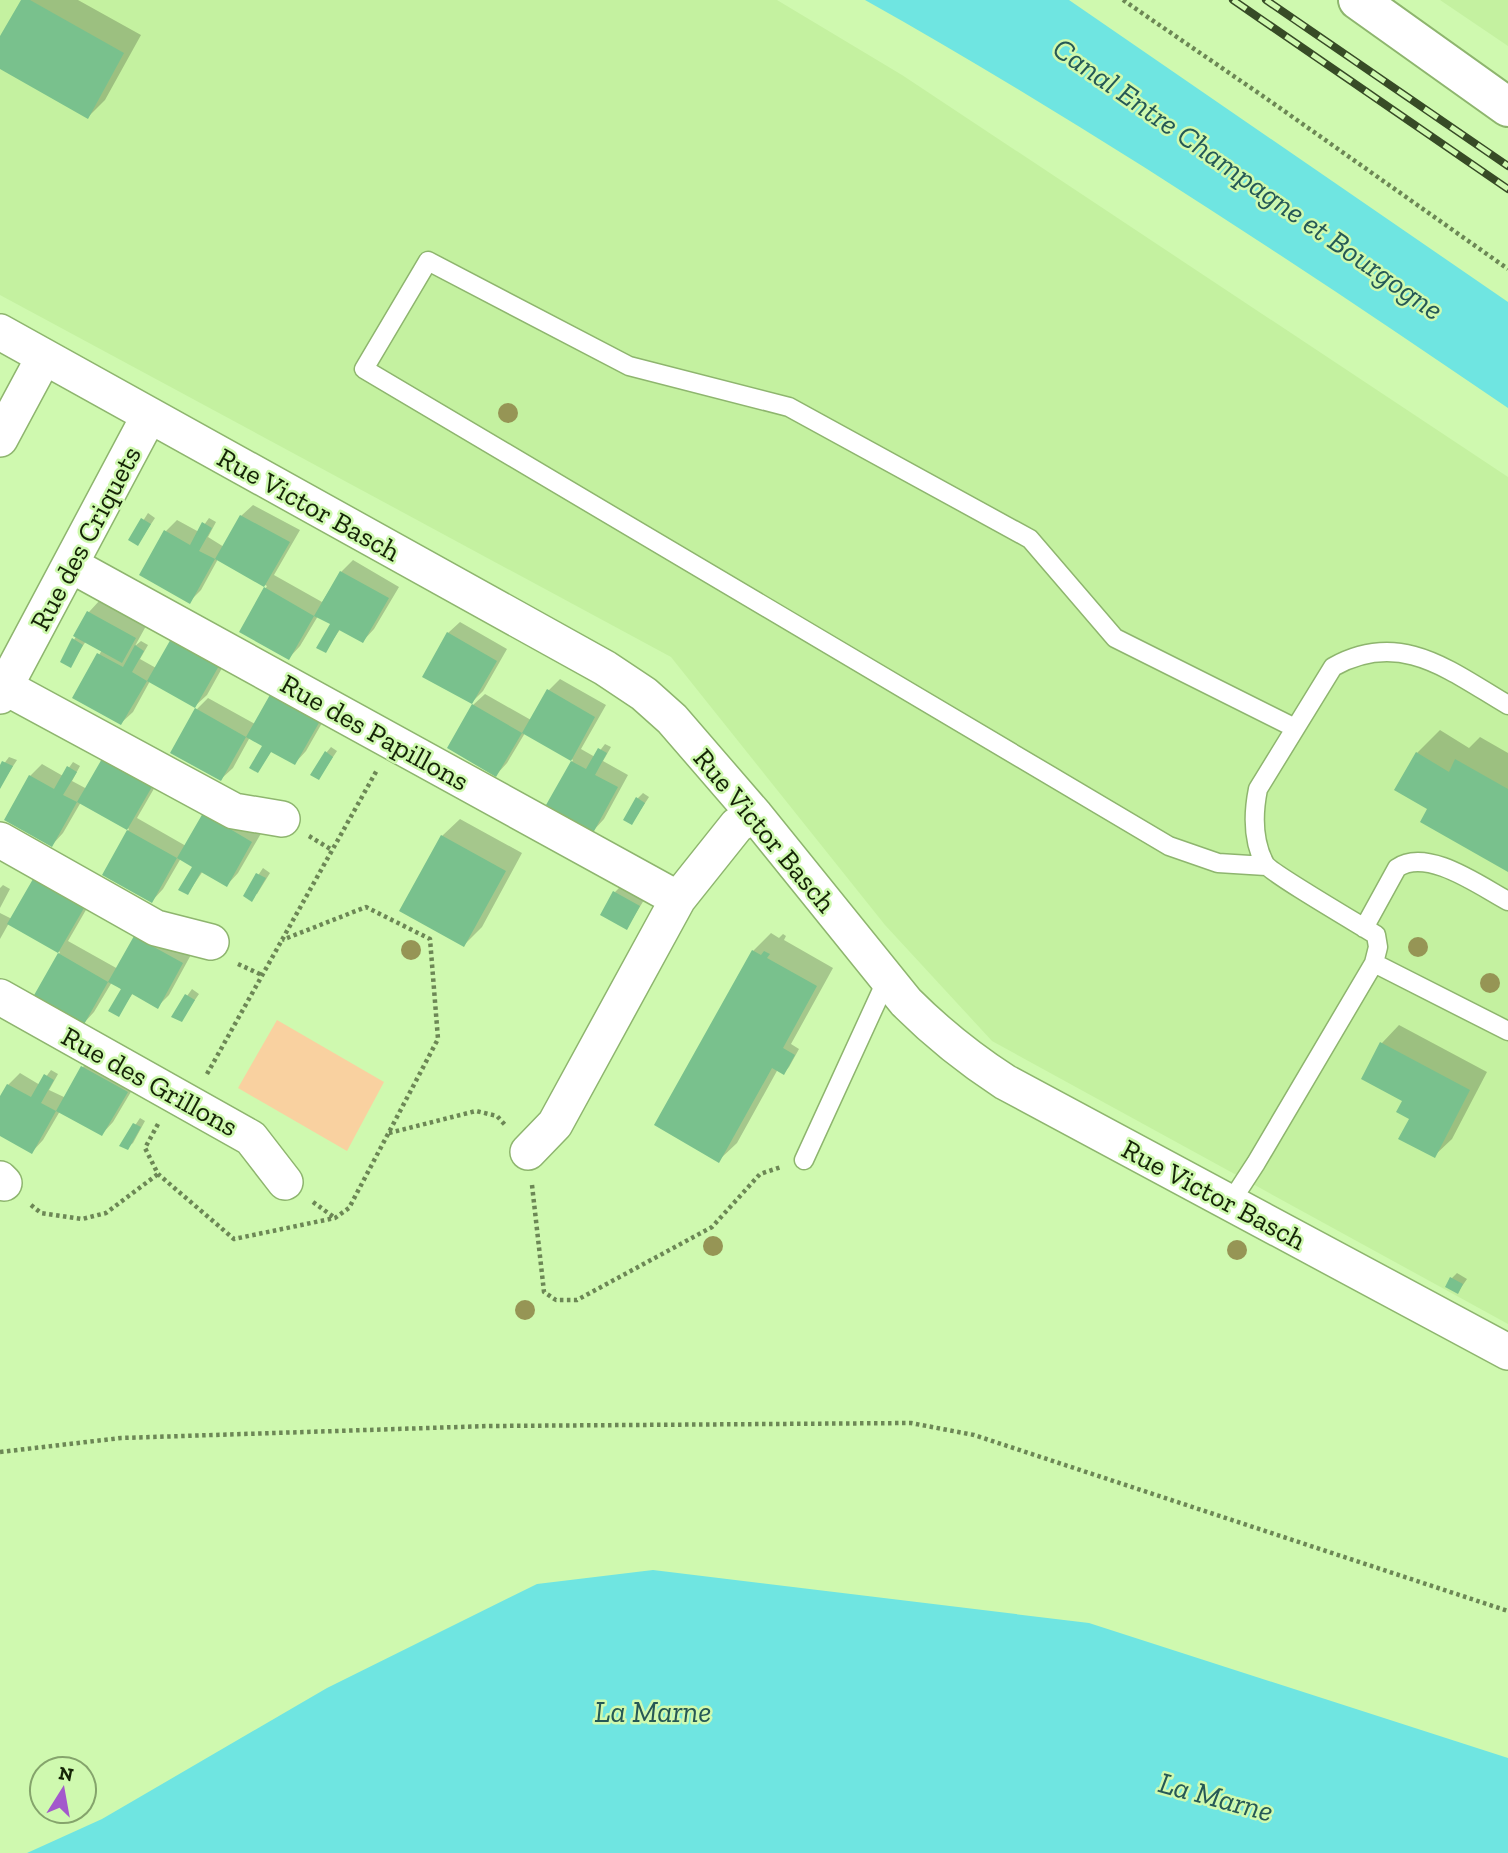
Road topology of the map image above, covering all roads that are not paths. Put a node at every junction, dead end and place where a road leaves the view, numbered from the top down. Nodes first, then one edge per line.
1 (1358, 0) edge
2 (1508, 107) edge
3 (0, 332) edge
4 (44, 357) junction
5 (149, 416) junction
6 (0, 439) edge
7 (71, 565) junction
8 (3, 692) edge
9 (1508, 705) edge
10 (1295, 728) junction
11 (755, 815) junction
12 (282, 819) dead end
13 (0, 840) edge
14 (1266, 866) junction
15 (678, 899) junction
16 (1508, 901) edge
17 (1364, 928) junction
18 (211, 942) dead end
19 (1374, 962) junction
20 (887, 979) junction
21 (0, 998) edge
22 (1508, 1031) edge
23 (528, 1152) road end
24 (804, 1160) road end
25 (285, 1182) dead end
26 (1230, 1203) junction
27 (1508, 1352) edge

1 - 2 street
3 - 4 street, Rue Victor Basch
4 - 5 street, Rue Victor Basch
4 - 6 street
5 - 7 street, Rue des Criquets
5 - 11 street, Rue Victor Basch
7 - 8 street, Rue des Criquets
7 - 15 street, Rue des Papillons
8 - 12 street
9 - 10 lane
10 - 14 lane
10 - 14 lane
11 - 15 street
11 - 20 street, Rue Victor Basch
13 - 18 street
14 - 17 lane
15 - 23 street
16 - 17 lane
17 - 19 lane
19 - 22 lane
19 - 26 lane
20 - 24 lane
20 - 26 street, Rue Victor Basch
21 - 25 street, Rue des Grillons
26 - 27 street, Rue Victor Basch

